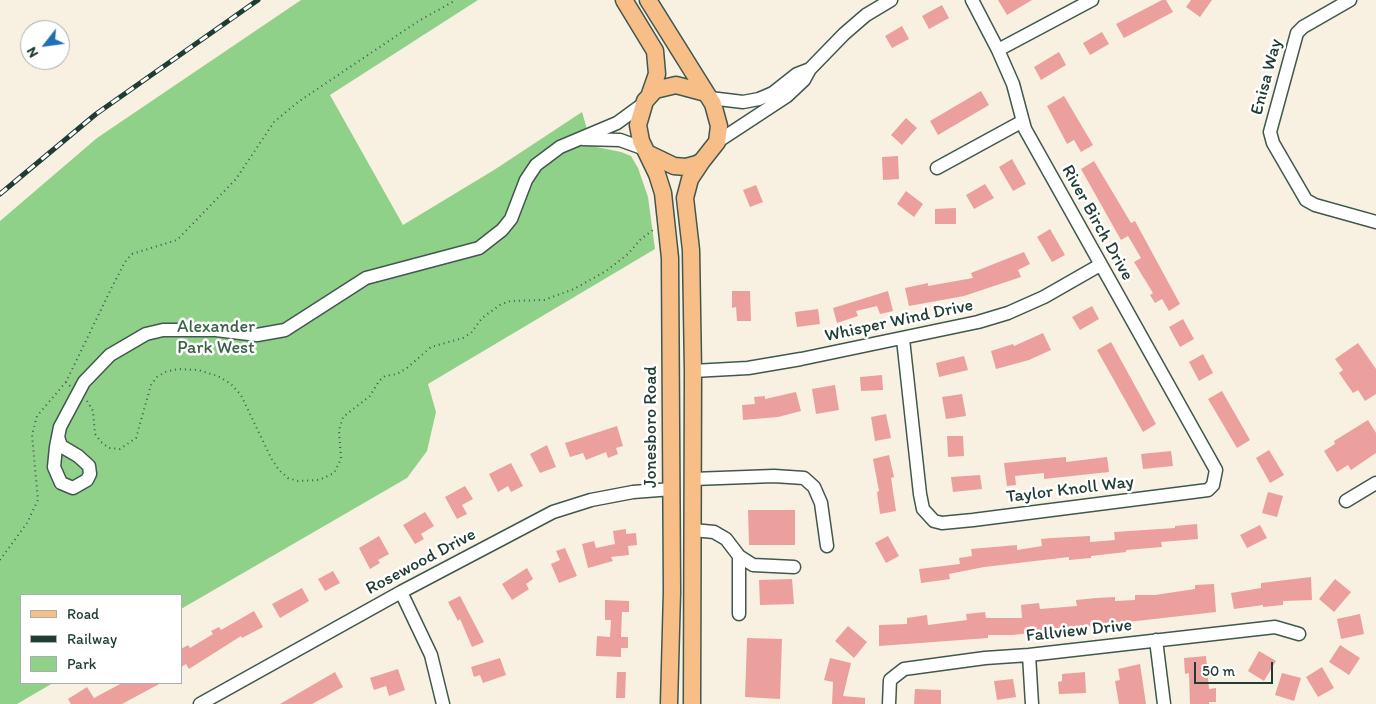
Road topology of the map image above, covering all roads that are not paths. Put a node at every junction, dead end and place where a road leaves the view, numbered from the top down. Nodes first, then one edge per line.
1 (624, 0) edge
2 (648, 0) edge
3 (890, 0) edge
4 (972, 0) edge
5 (1092, 0) edge
6 (1350, 0) edge
7 (998, 50) junction
8 (810, 69) junction
9 (708, 96) junction
10 (646, 99) junction
11 (1023, 121) junction
12 (581, 139) junction
13 (717, 142) junction
14 (646, 151) junction
15 (702, 161) junction
16 (937, 168) dead end
17 (1376, 222) edge
18 (1100, 264) junction
19 (903, 339) junction
20 (693, 371) junction
21 (58, 437) dead end
22 (1208, 456) joint
23 (693, 480) junction
24 (1376, 483) edge
25 (672, 489) junction
26 (1346, 501) dead end
27 (693, 530) junction
28 (827, 546) dead end
29 (739, 556) junction
30 (794, 567) dead end
31 (401, 592) junction
32 (739, 614) dead end
33 (1299, 634) dead end
34 (1156, 640) junction
35 (1029, 655) junction
36 (200, 704) edge
37 (442, 704) edge
38 (669, 704) edge
39 (692, 704) edge
40 (889, 704) edge
41 (1032, 704) edge
42 (1164, 704) edge

1 - 10 main road
2 - 9 main road
3 - 8 street
4 - 7 street, River Birch Drive
5 - 7 street
6 - 17 street, Enisa Way
7 - 11 street, River Birch Drive
8 - 9 street
8 - 13 street
9 - 10 main road
9 - 13 main road
10 - 12 street
10 - 14 main road
11 - 16 street
11 - 18 street, River Birch Drive
12 - 14 street
12 - 21 street
13 - 15 main road
14 - 15 main road
14 - 25 main road, Jonesboro Road
15 - 20 main road
18 - 19 street, Whisper Wind Drive
18 - 22 street, River Birch Drive
19 - 20 street, Whisper Wind Drive
19 - 22 street, Taylor Knoll Way
20 - 23 main road
23 - 27 main road
23 - 28 street
24 - 26 street
25 - 31 street, Rosewood Drive
25 - 38 main road, Jonesboro Road
27 - 29 street
27 - 39 main road
29 - 30 street
29 - 32 street
31 - 36 street, Rosewood Drive
31 - 37 street
33 - 34 street, Fallview Drive
34 - 35 street, Fallview Drive
34 - 42 street
35 - 40 street, Fallview Drive
35 - 41 street

